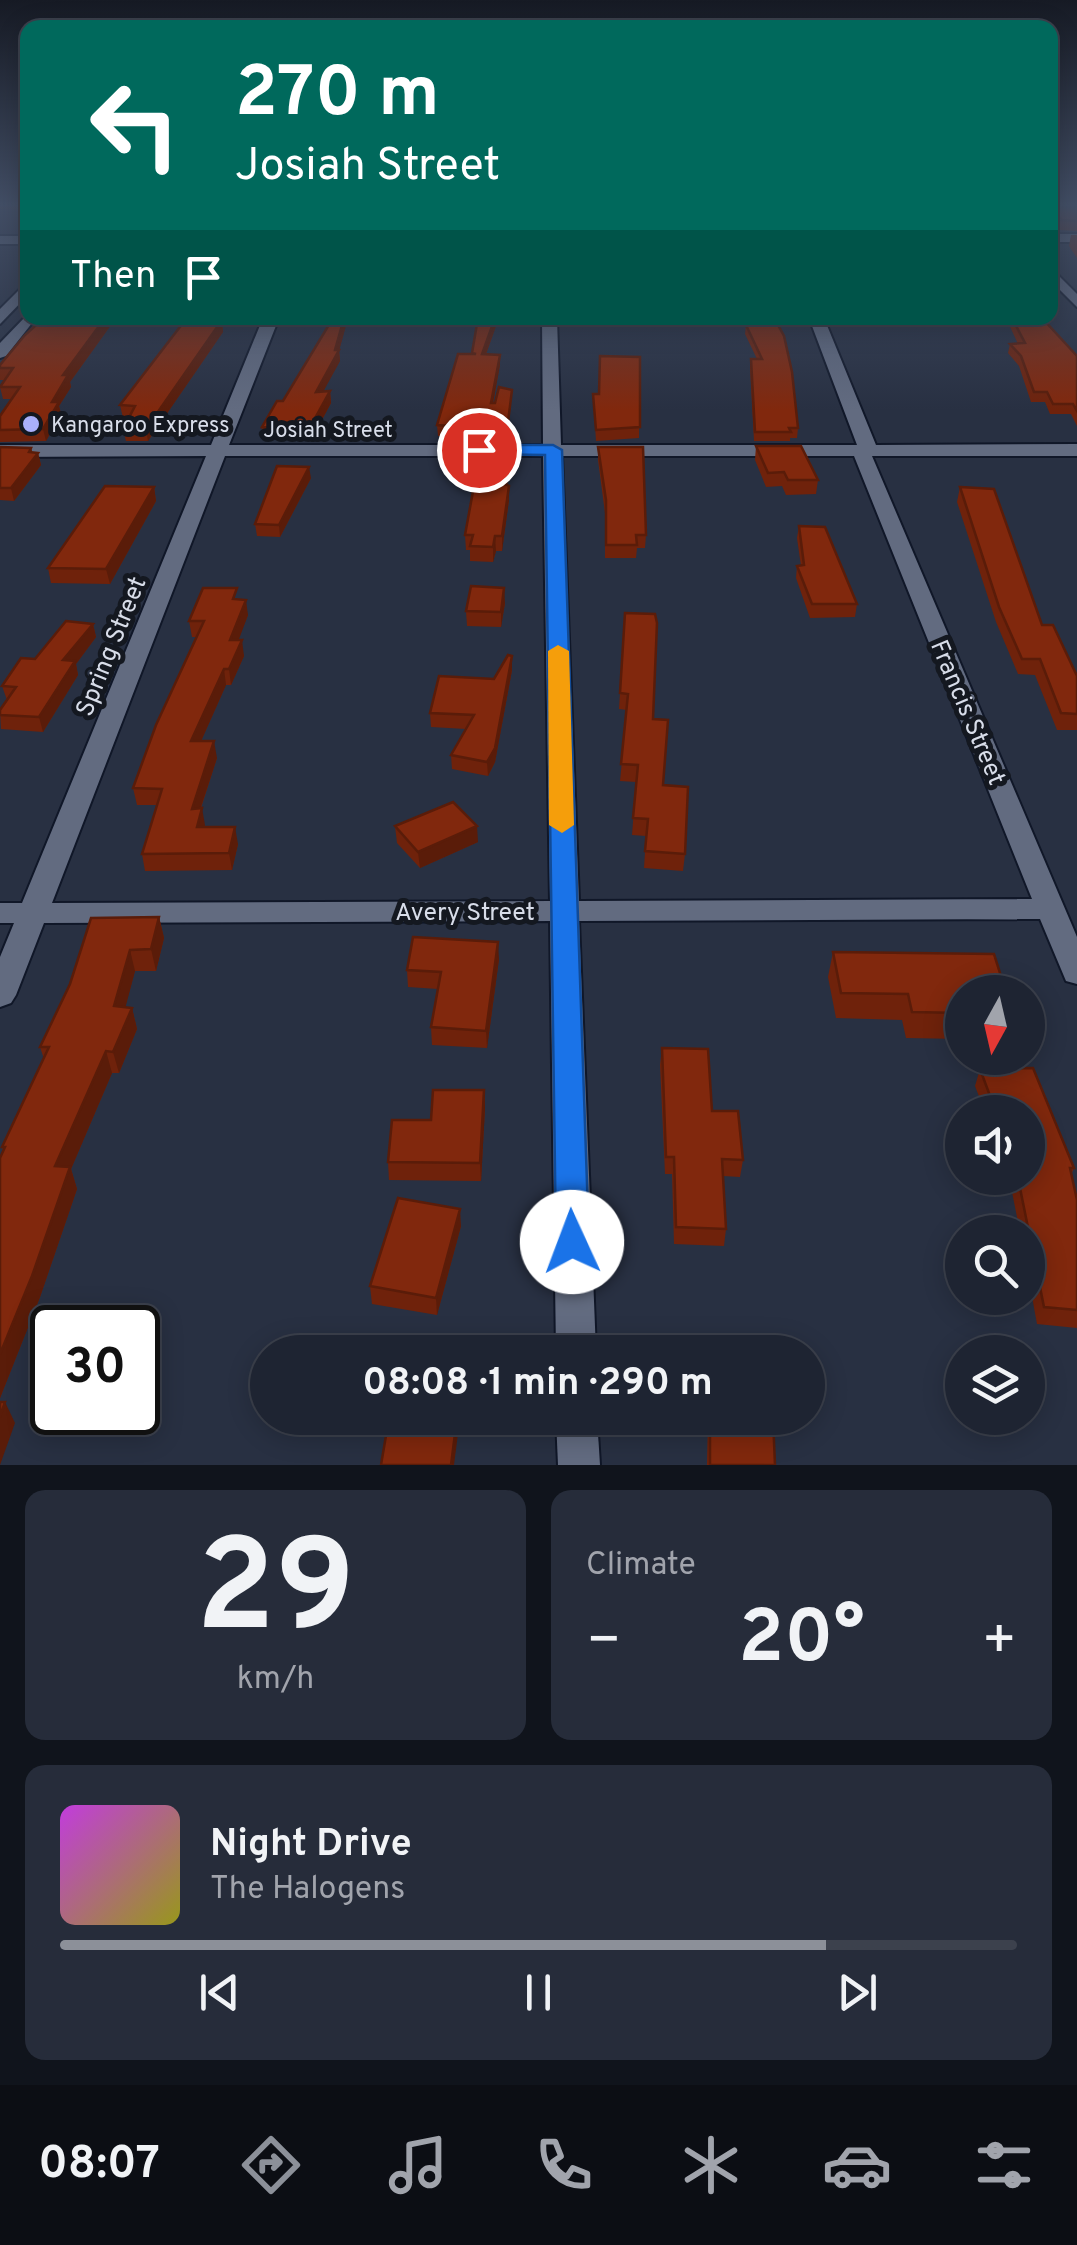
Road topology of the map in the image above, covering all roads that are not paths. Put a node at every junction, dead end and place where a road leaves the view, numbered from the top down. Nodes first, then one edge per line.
1 (1058, 281) edge
2 (20, 295) edge
3 (1077, 303) edge
4 (0, 318) edge
5 (22, 325) edge
6 (268, 325) edge
7 (549, 325) edge
8 (819, 325) edge
9 (0, 353) edge
10 (553, 450) junction
11 (1077, 450) edge
12 (0, 451) edge
13 (865, 451) junction
14 (218, 452) junction
15 (1049, 909) junction
16 (563, 910) junction
17 (15, 912) edge
18 (1077, 973) edge
19 (0, 994) edge
20 (576, 1335) edge
21 (578, 1435) edge
22 (579, 1465) edge

1 - 3 street
2 - 4 street
5 - 9 street
6 - 14 street, Spring Street
7 - 10 street
8 - 13 street, Francis Street
10 - 13 street, Josiah Street
10 - 14 street, Josiah Street
10 - 16 street
11 - 13 street, Josiah Street
12 - 14 street, Josiah Street
13 - 15 street, Francis Street
14 - 17 street, Spring Street
15 - 16 street, Avery Street
15 - 18 street, Francis Street
16 - 17 street, Avery Street
16 - 20 street
17 - 19 street, Spring Street
21 - 22 street

